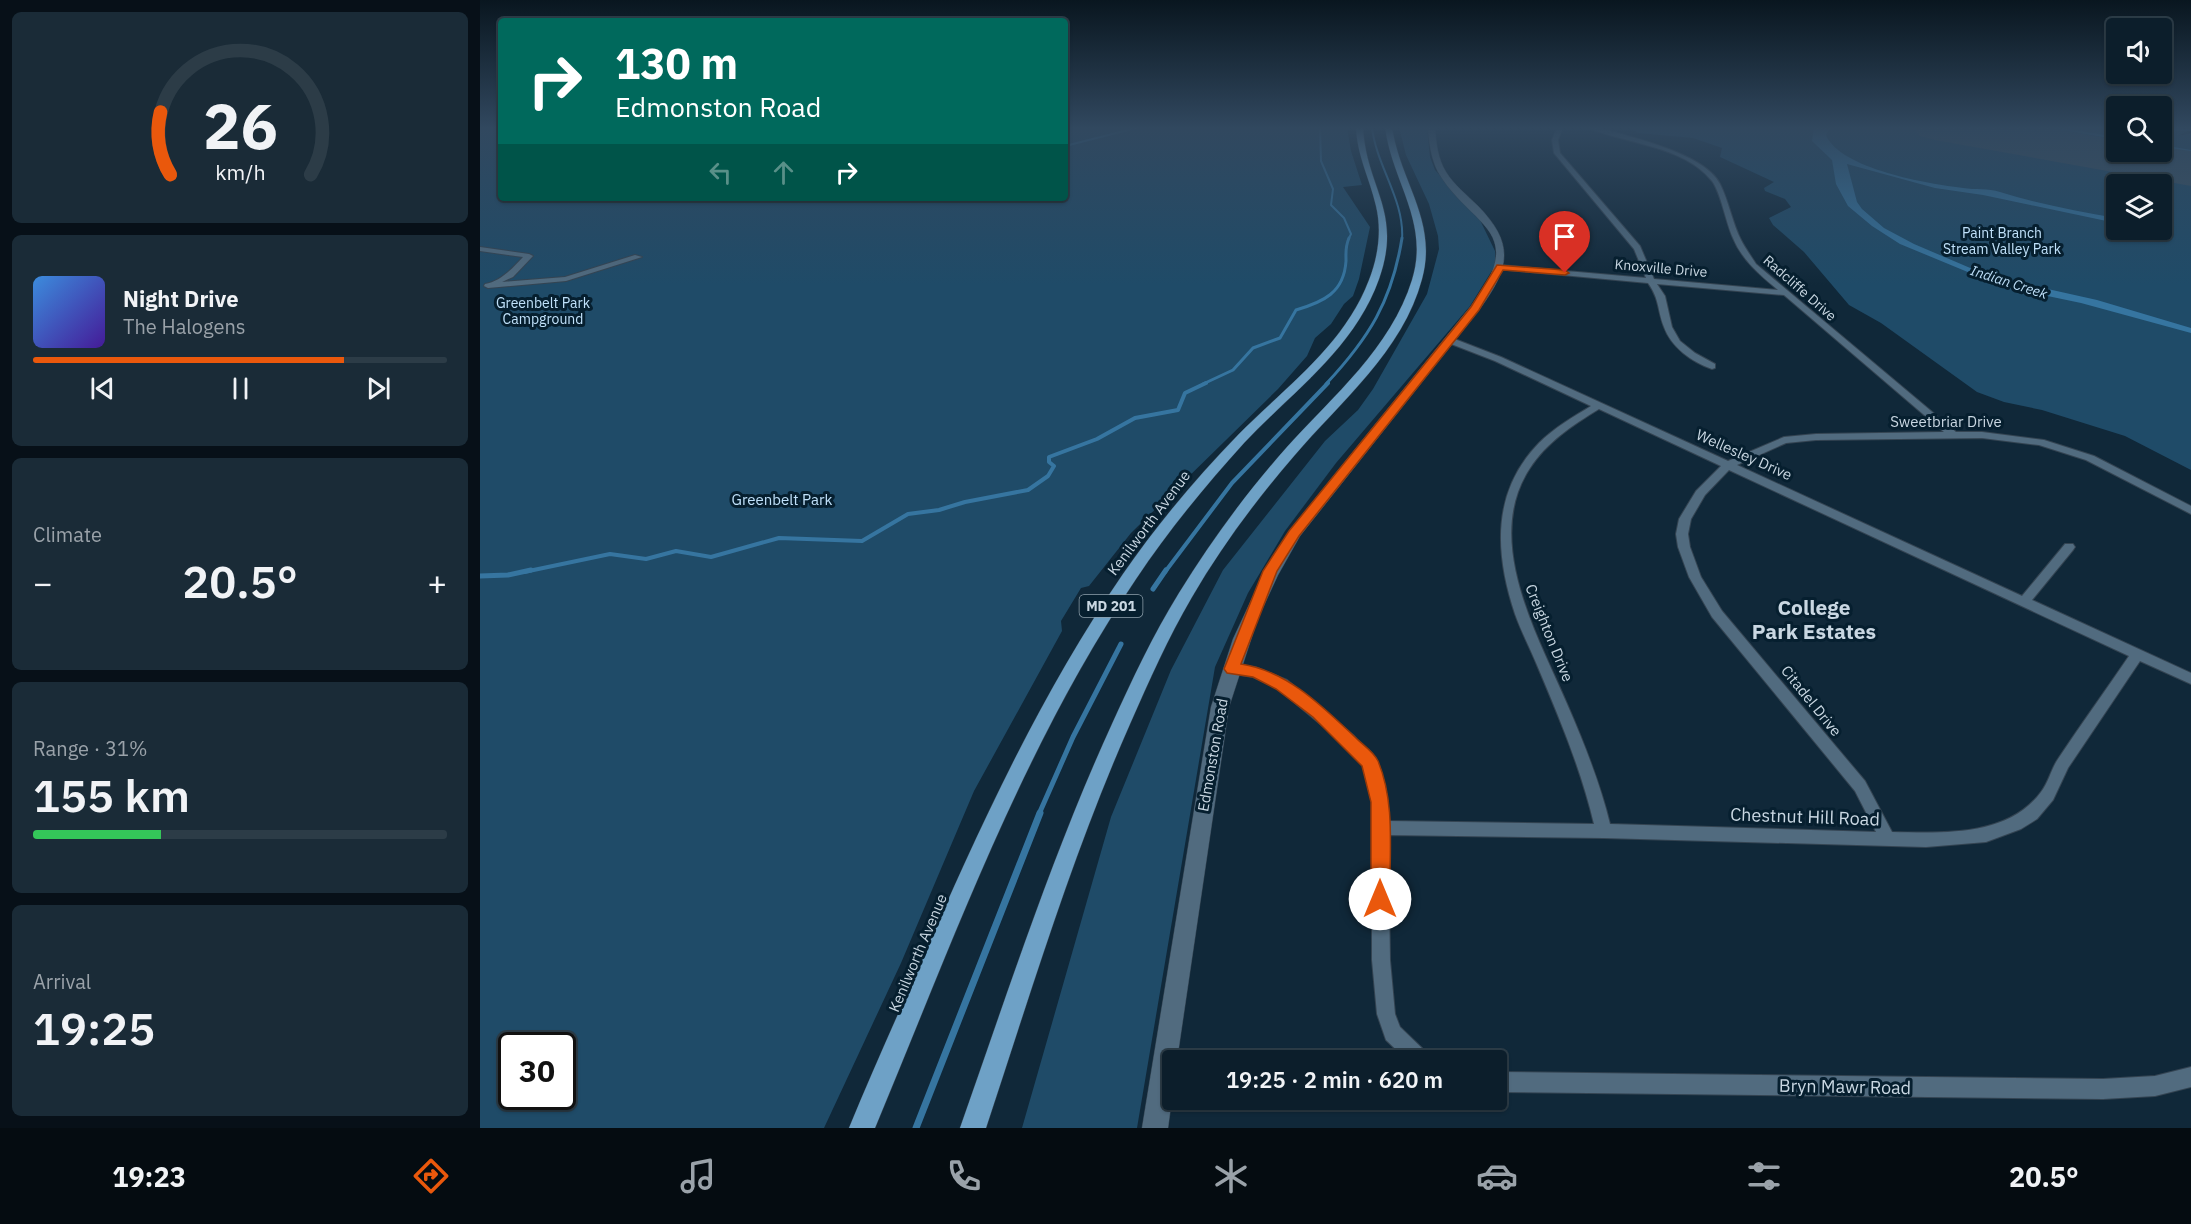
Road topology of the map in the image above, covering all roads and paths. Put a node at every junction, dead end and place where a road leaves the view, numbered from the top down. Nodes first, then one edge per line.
1 (1372, 180) edge
2 (1405, 180) edge
3 (1448, 180) edge
4 (1579, 180) edge
5 (1714, 180) edge
6 (480, 249) edge
7 (638, 257) dead end
8 (1500, 267) junction
9 (1651, 281) junction
10 (1785, 293) junction
11 (1449, 340) junction
12 (1713, 366) dead end
13 (1597, 406) junction
14 (1953, 435) junction
15 (1728, 465) junction
16 (2191, 510) edge
17 (2069, 547) dead end
18 (2025, 601) junction
19 (2138, 655) junction
20 (1232, 669) junction
21 (2191, 679) edge
22 (1381, 828) junction
23 (1604, 831) junction
24 (1887, 838) junction
25 (1410, 1050) edge
26 (2191, 1077) edge
27 (1507, 1082) edge
28 (862, 1128) edge
29 (973, 1128) edge
30 (1155, 1128) edge

1 - 28 main road, Kenilworth Avenue / MD 201
2 - 29 main road
3 - 8 street
4 - 9 street
5 - 10 street, Radcliffe Drive
6 - 7 street
8 - 9 street, Knoxville Drive
8 - 11 street, Edmonston Road
9 - 10 street, Knoxville Drive
9 - 12 street
10 - 14 street, Radcliffe Drive
11 - 13 street, Wellesley Drive
11 - 20 street, Edmonston Road
13 - 15 street, Wellesley Drive
13 - 23 street, Creighton Drive
14 - 15 street, Sweetbriar Drive
14 - 16 street, Sweetbriar Drive
15 - 18 street, Wellesley Drive
15 - 24 street, Citadel Drive
17 - 18 street
18 - 19 street, Wellesley Drive
19 - 21 street, Wellesley Drive
19 - 24 street, Chestnut Hill Road
20 - 22 street
20 - 30 street, Edmonston Road
22 - 23 street, Chestnut Hill Road
22 - 25 street
23 - 24 street, Chestnut Hill Road
26 - 27 street, Bryn Mawr Road

